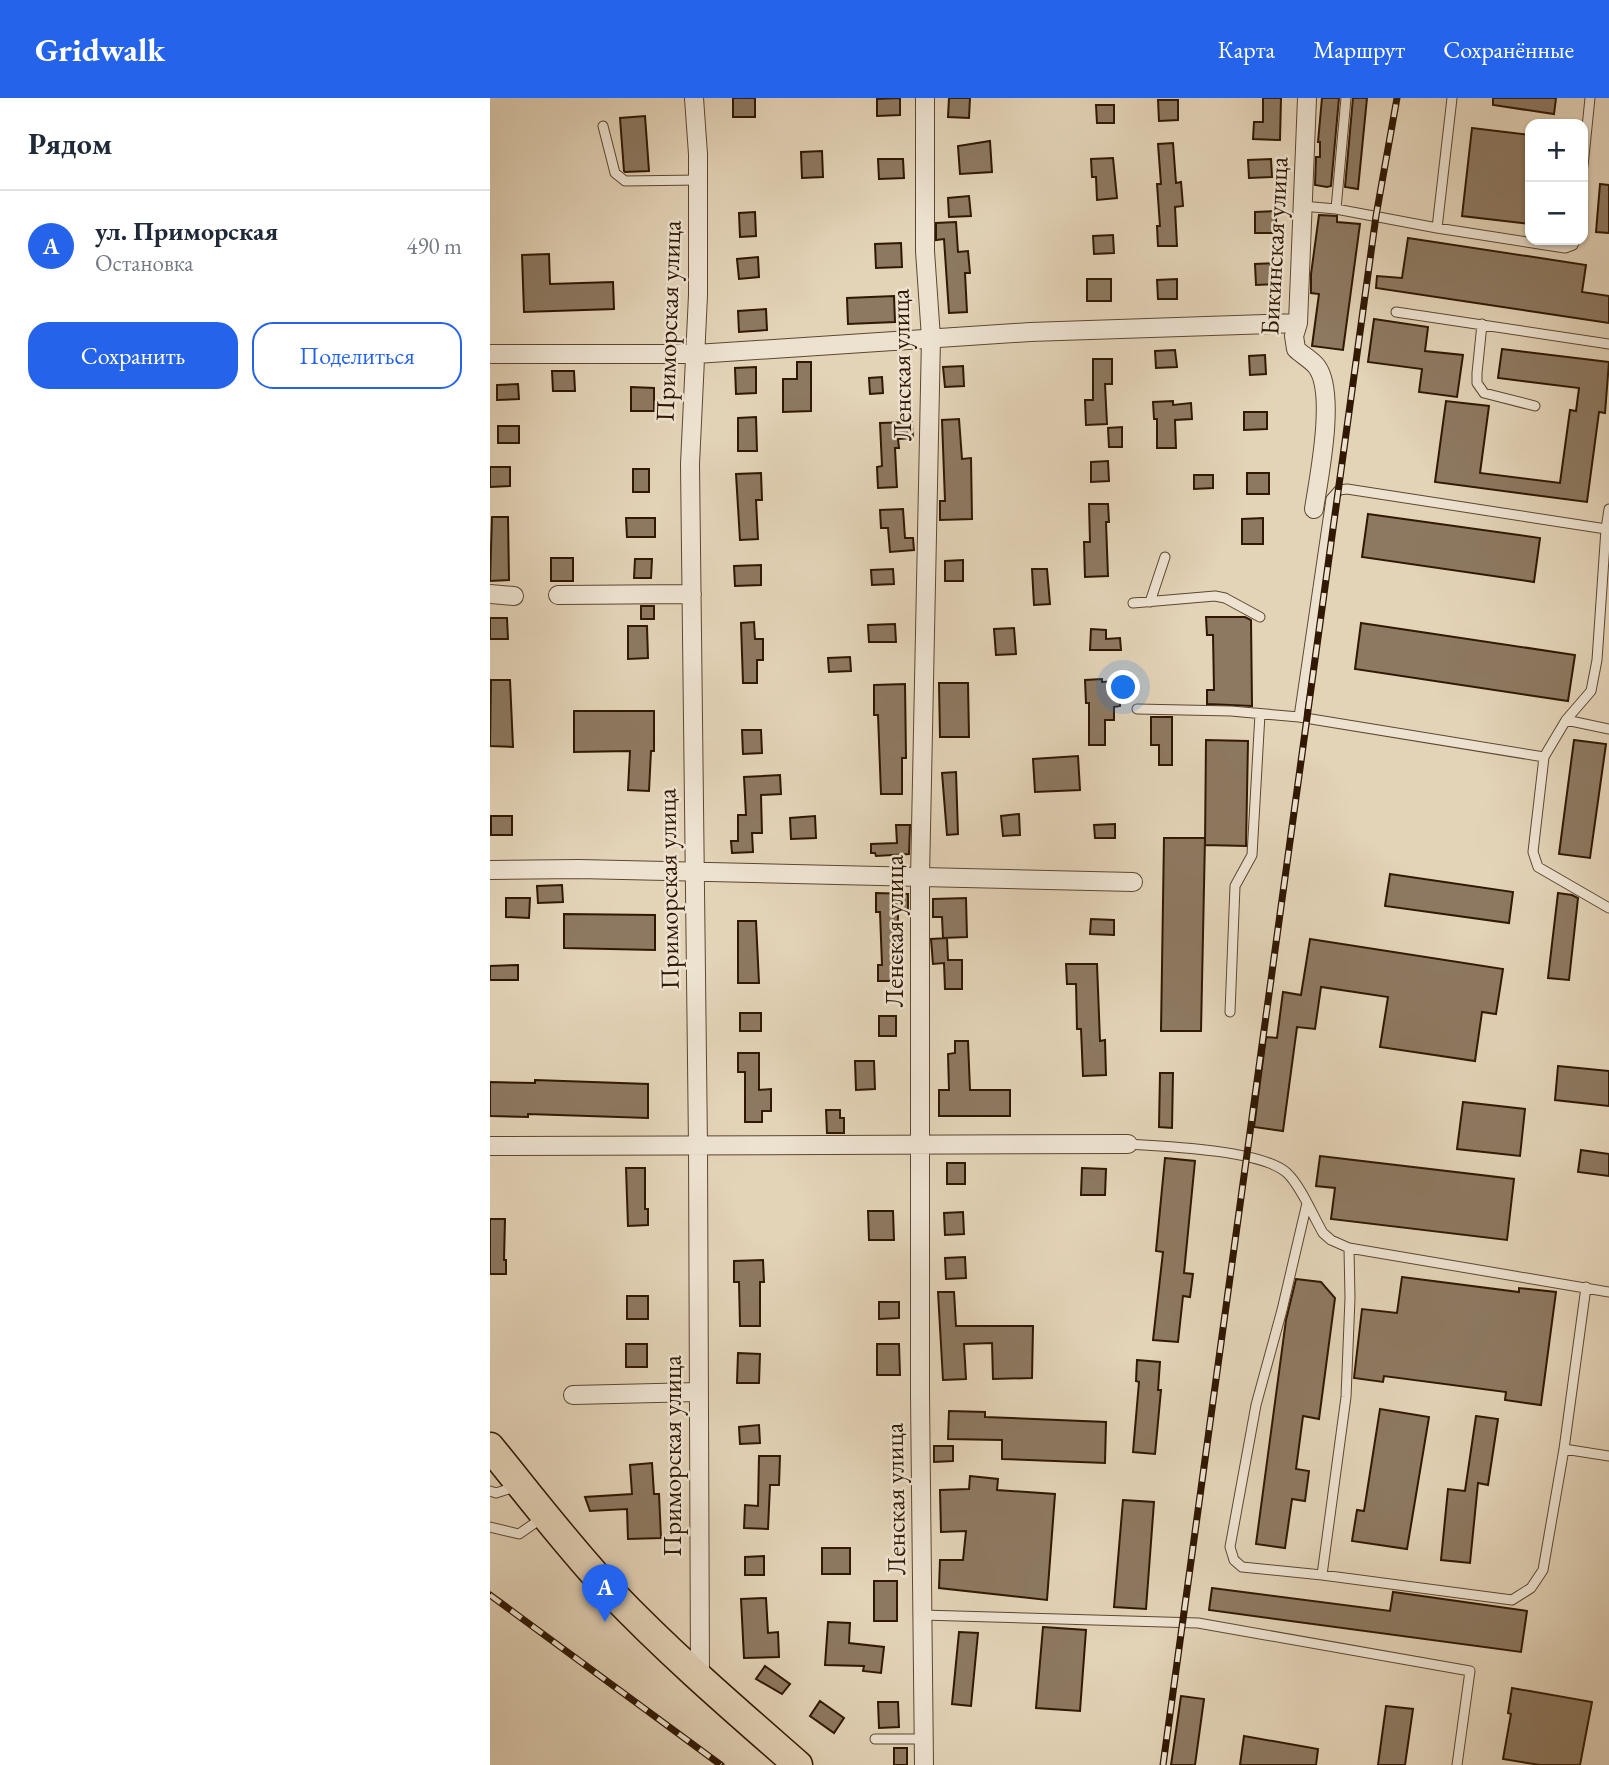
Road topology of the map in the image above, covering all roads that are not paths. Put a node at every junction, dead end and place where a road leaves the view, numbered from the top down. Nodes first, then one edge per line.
1 (694, 98) edge
2 (925, 98) edge
3 (1307, 98) edge
4 (1346, 98) edge
5 (1452, 98) edge
6 (1590, 98) edge
7 (1588, 119) edge
8 (603, 126) dead end
9 (698, 180) junction
10 (1302, 206) junction
11 (1336, 209) junction
12 (1437, 228) junction
13 (1525, 242) edge
14 (1547, 245) edge
15 (1573, 245) edge
16 (1396, 312) dead end
17 (1298, 323) junction
18 (1482, 324) junction
19 (931, 338) junction
20 (1609, 344) edge
21 (490, 354) edge
22 (696, 354) junction
23 (1535, 406) dead end
24 (1314, 509) dead end
25 (1609, 509) edge
26 (1606, 529) junction
27 (1165, 557) dead end
28 (490, 594) edge
29 (692, 594) junction
30 (558, 595) dead end
31 (514, 596) dead end
32 (1150, 601) junction
33 (1133, 603) dead end
34 (1260, 617) dead end
35 (1137, 709) dead end
36 (1260, 714) junction
37 (1299, 717) junction
38 (1566, 720) junction
39 (1609, 729) edge
40 (1544, 757) junction
41 (490, 870) edge
42 (694, 872) junction
43 (920, 878) junction
44 (1133, 882) dead end
45 (1609, 908) edge
46 (1230, 1012) dead end
47 (1128, 1144) joint
48 (921, 1145) junction
49 (490, 1146) edge
50 (698, 1146) junction
51 (1307, 1203) junction
52 (1349, 1248) junction
53 (1586, 1287) junction
54 (1609, 1292) edge
55 (698, 1392) junction
56 (573, 1395) dead end
57 (490, 1430) edge
58 (490, 1447) edge
59 (1564, 1450) junction
60 (1609, 1456) edge
61 (521, 1485) junction
62 (490, 1491) edge
63 (543, 1512) junction
64 (490, 1527) edge
65 (1322, 1575) junction
66 (922, 1615) junction
67 (700, 1680) junction
68 (875, 1739) dead end
69 (924, 1739) junction
70 (798, 1765) edge
71 (924, 1765) edge
72 (1457, 1765) edge

1 - 9 street, Приморская улица
2 - 19 street, Ленская улица
3 - 10 street, Бикинская улица
4 - 11 lane
5 - 12 lane
6 - 7 lane
8 - 9 lane
9 - 22 street, Приморская улица
10 - 11 lane
10 - 17 street, Бикинская улица
11 - 12 lane
12 - 13 lane
14 - 15 lane
16 - 18 lane
17 - 19 street
17 - 24 street, Бикинская улица
18 - 20 lane
18 - 23 lane
19 - 22 street
19 - 43 street, Ленская улица
21 - 22 street
22 - 29 street, Приморская улица
25 - 26 lane
26 - 37 lane
26 - 38 lane
27 - 32 lane
28 - 31 street
29 - 30 street
29 - 42 street, Приморская улица
32 - 33 lane
32 - 34 lane
35 - 36 lane
36 - 37 lane
36 - 46 lane
37 - 40 lane
38 - 39 lane
38 - 40 lane
40 - 45 lane
41 - 42 street
42 - 43 street
42 - 50 street, Приморская улица
43 - 44 street
43 - 48 street, Ленская улица
47 - 48 street
47 - 51 lane
48 - 50 street
48 - 66 street, Ленская улица
49 - 50 street
50 - 55 street, Приморская улица
51 - 52 lane
51 - 65 lane
52 - 53 lane
52 - 65 lane
53 - 54 lane
53 - 59 lane
55 - 56 street
55 - 67 street, Приморская улица
57 - 63 highway
58 - 61 highway
59 - 60 lane
59 - 65 lane
61 - 62 lane
61 - 63 highway
63 - 64 lane
63 - 67 highway
66 - 69 street, Ленская улица
66 - 72 lane
67 - 70 highway
68 - 69 lane
69 - 71 street, Ленская улица

